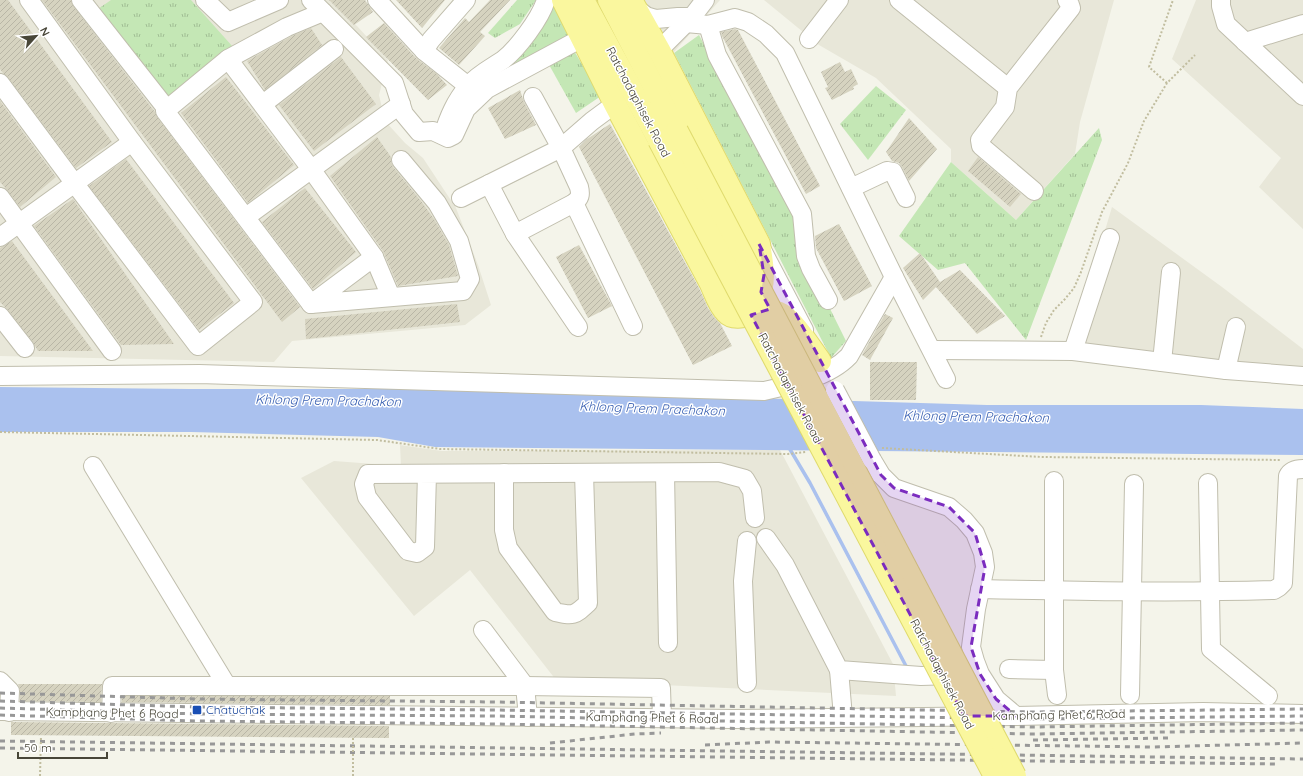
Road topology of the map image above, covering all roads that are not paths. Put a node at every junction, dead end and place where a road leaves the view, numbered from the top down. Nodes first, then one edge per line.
1 (29, 0) edge
2 (205, 0) edge
3 (279, 0) edge
4 (377, 0) edge
5 (466, 0) edge
6 (546, 0) edge
7 (563, 0) edge
8 (583, 0) edge
9 (609, 0) edge
10 (705, 0) edge
11 (839, 0) edge
12 (899, 0) edge
13 (1067, 0) edge
14 (1221, 0) edge
15 (90, 3) edge
16 (634, 5) edge
17 (317, 6) edge
18 (696, 22) junction
19 (1303, 24) edge
20 (582, 38) junction
21 (810, 39) dead end
22 (1245, 42) junction
23 (334, 49) dead end
24 (659, 50) junction
25 (424, 51) junction
26 (228, 59) junction
27 (0, 83) edge
28 (468, 86) junction
29 (1008, 88) junction
30 (1303, 96) edge
31 (533, 97) dead end
32 (263, 104) junction
33 (401, 104) junction
34 (615, 104) junction
35 (166, 108) junction
36 (443, 135) junction
37 (668, 136) junction
38 (132, 142) junction
39 (562, 148) junction
40 (402, 160) dead end
41 (311, 169) junction
42 (75, 184) junction
43 (489, 184) junction
44 (851, 188) junction
45 (1034, 190) dead end
46 (0, 197) edge
47 (461, 198) dead end
48 (906, 198) dead end
49 (574, 203) junction
50 (246, 217) junction
51 (20, 223) junction
52 (515, 234) junction
53 (0, 237) edge
54 (1110, 238) dead end
55 (759, 244) junction
56 (374, 257) junction
57 (1171, 272) dead end
58 (894, 277) junction
59 (710, 282) junction
60 (391, 297) junction
61 (828, 300) dead end
62 (311, 304) junction
63 (0, 316) edge
64 (633, 326) dead end
65 (578, 327) dead end
66 (1236, 327) dead end
67 (25, 348) dead end
68 (932, 350) junction
69 (112, 351) dead end
70 (1073, 351) junction
71 (1162, 362) junction
72 (823, 367) junction
73 (1226, 370) junction
74 (0, 376) edge
75 (1303, 376) edge
76 (946, 379) dead end
77 (93, 466) dead end
78 (1303, 469) edge
79 (504, 473) junction
80 (584, 473) junction
81 (665, 473) junction
82 (427, 474) junction
83 (1054, 481) dead end
84 (1208, 483) dead end
85 (1134, 484) dead end
86 (755, 518) junction
87 (766, 538) junction
88 (747, 541) junction
89 (980, 589) junction
90 (1055, 591) junction
91 (1132, 591) junction
92 (1209, 592) junction
93 (483, 630) dead end
94 (668, 642) dead end
95 (1009, 669) dead end
96 (839, 670) junction
97 (1054, 670) junction
98 (980, 674) junction
99 (0, 681) edge
100 (747, 682) dead end
101 (227, 686) junction
102 (294, 686) junction
103 (525, 686) junction
104 (612, 687) junction
105 (1057, 695) dead end
106 (1130, 695) dead end
107 (1268, 696) dead end
108 (5, 712) edge
109 (111, 713) junction
110 (295, 714) junction
111 (1303, 714) edge
112 (1016, 716) junction
113 (528, 717) junction
114 (843, 717) junction
115 (614, 718) junction
116 (662, 718) junction
117 (978, 742) junction
118 (990, 776) edge
119 (995, 776) edge
120 (1014, 776) edge

1 - 38 street
2 - 3 street
4 - 25 street
5 - 25 street
6 - 28 street
7 - 20 main road
8 - 37 main road, Ratchadaphisek Road
9 - 37 main road, Ratchadaphisek Road
10 - 18 street
11 - 21 street
12 - 29 street
13 - 29 street
14 - 22 street
15 - 35 street
16 - 18 street
16 - 24 main road
17 - 26 street
17 - 33 street
18 - 24 street
18 - 44 street
18 - 61 street
19 - 22 street
20 - 34 main road
20 - 36 street
22 - 30 street
23 - 32 street
24 - 55 main road
25 - 28 street
26 - 32 street
26 - 35 street
27 - 42 street
28 - 36 street
29 - 45 street
31 - 39 street
32 - 41 street
33 - 36 street
33 - 41 street
34 - 39 street
34 - 59 main road
35 - 50 street
37 - 117 main road, Ratchadaphisek Road, bridge
37 - 120 main road, Ratchadaphisek Road, bridge
38 - 42 street
38 - 42 street
39 - 43 street
39 - 49 street
40 - 60 street
41 - 50 street
41 - 56 street
42 - 51 street
43 - 47 street
43 - 52 street
44 - 48 street
44 - 58 street
46 - 51 street
49 - 52 street
49 - 64 street
50 - 62 street
51 - 53 street
51 - 69 street
52 - 65 street
54 - 70 street
55 - 59 main road
55 - 72 street
56 - 60 street
56 - 62 street
57 - 71 street
58 - 68 street
58 - 72 street
59 - 72 main road
60 - 62 street
63 - 67 street
66 - 73 street
68 - 70 street
68 - 76 street
70 - 71 street
71 - 73 street
72 - 74 street
72 - 89 street, bridge
73 - 75 street
77 - 101 street
78 - 92 street
79 - 80 street
79 - 80 street
79 - 82 street
80 - 81 street
81 - 86 street
81 - 94 street
82 - 82 street
83 - 90 street
84 - 92 street
85 - 91 street
86 - 87 street
86 - 88 street
87 - 88 street
87 - 96 street
88 - 100 street
89 - 90 street
89 - 98 street
90 - 91 street
90 - 97 street
91 - 92 street
91 - 106 street
92 - 107 street
93 - 103 street
95 - 97 street
96 - 98 street
96 - 114 street
97 - 105 street
98 - 112 street
99 - 108 street
101 - 102 street
101 - 109 street
102 - 103 street
102 - 110 street
103 - 104 street
103 - 113 street
104 - 115 street
104 - 116 street
108 - 109 street, Kamphang Phet 6 Road
109 - 110 street, Kamphang Phet 6 Road
110 - 113 street, Kamphang Phet 6 Road
111 - 112 street, Kamphang Phet 6 Road
112 - 114 street, Kamphang Phet 6 Road
113 - 115 street, Kamphang Phet 6 Road
114 - 116 street, Kamphang Phet 6 Road
115 - 116 street, Kamphang Phet 6 Road
117 - 118 main road, bridge
117 - 119 main road, Ratchadaphisek Road, bridge

